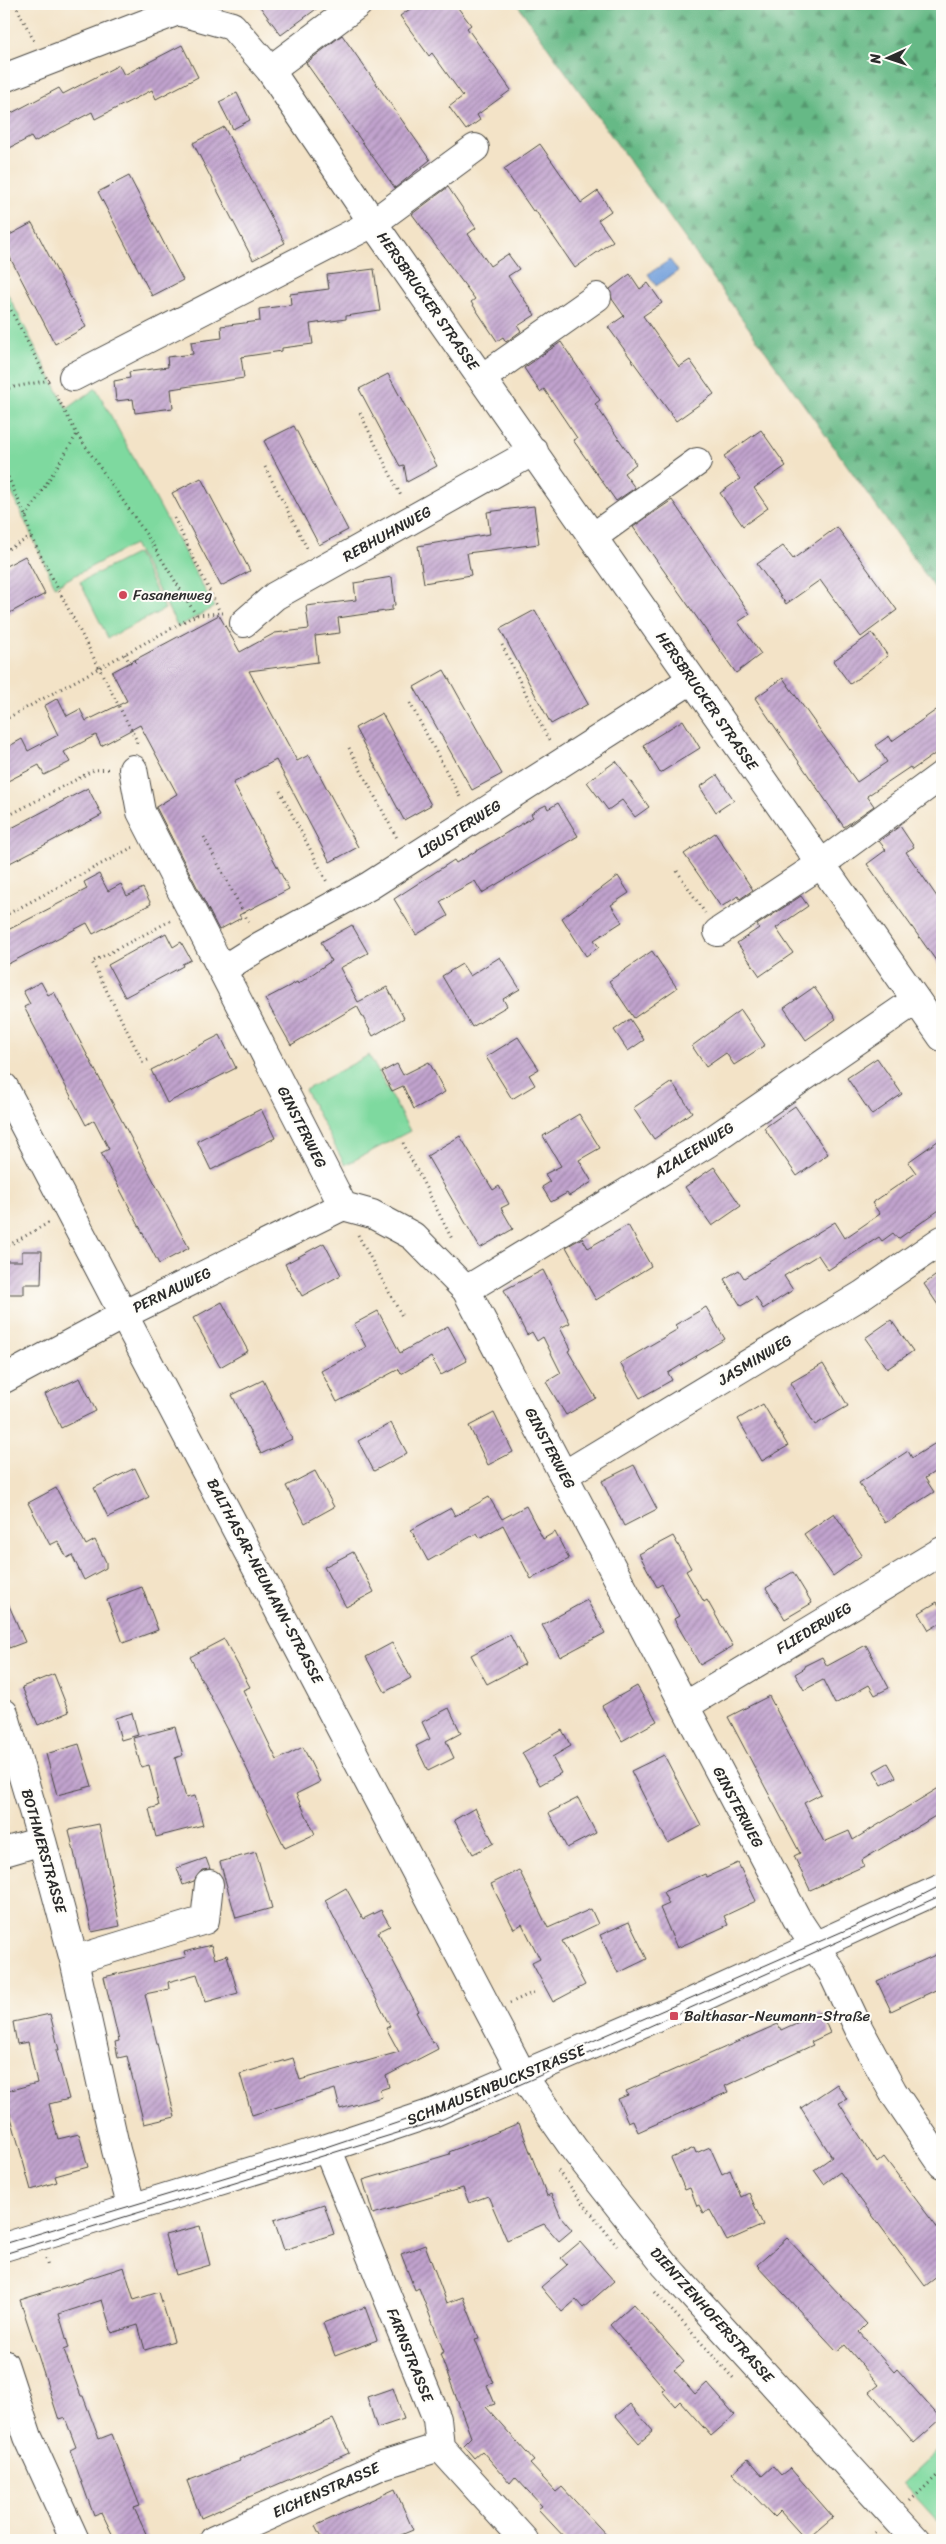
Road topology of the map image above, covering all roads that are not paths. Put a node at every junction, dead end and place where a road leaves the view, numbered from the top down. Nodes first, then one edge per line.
1 (358, 4) edge
2 (178, 7) edge
3 (270, 70) junction
4 (4, 78) edge
5 (474, 148) dead end
6 (373, 223) junction
7 (597, 297) dead end
8 (60, 378) road end
9 (482, 378) junction
10 (534, 451) junction
11 (697, 462) dead end
12 (593, 537) junction
13 (232, 618) road end
14 (691, 680) junction
15 (133, 769) road end
16 (942, 775) edge
17 (821, 864) junction
18 (718, 932) road end
19 (222, 970) junction
20 (928, 1006) edge
21 (942, 1037) edge
22 (4, 1087) edge
23 (343, 1206) junction
24 (942, 1240) edge
25 (466, 1290) junction
26 (125, 1314) junction
27 (4, 1379) edge
28 (564, 1475) junction
29 (942, 1551) edge
30 (685, 1706) junction
31 (4, 1713) edge
32 (42, 1841) junction
33 (4, 1852) edge
34 (209, 1884) dead end
35 (942, 1888) edge
36 (816, 1946) junction
37 (74, 1960) junction
38 (523, 2076) junction
39 (327, 2148) junction
40 (942, 2164) edge
41 (132, 2208) junction
42 (4, 2247) edge
43 (4, 2364) edge
44 (440, 2447) junction
45 (74, 2540) edge
46 (214, 2540) edge
47 (524, 2540) edge
48 (916, 2540) edge

1 - 3 street
2 - 3 street, HERSBRUCKER STRASSE
2 - 4 street, HERSBRUCKER STRASSE
3 - 6 street, HERSBRUCKER STRASSE
5 - 6 street, HERSBRUCKER STRASSE
6 - 8 street
6 - 9 street, HERSBRUCKER STRASSE
7 - 9 street, HERSBRUCKER STRASSE
9 - 10 street, HERSBRUCKER STRASSE
10 - 12 street, HERSBRUCKER STRASSE
10 - 13 street, REBHUHNWEG
11 - 12 street
12 - 14 street, HERSBRUCKER STRASSE
14 - 17 street, HERSBRUCKER STRASSE
14 - 19 street, LIGUSTERWEG
15 - 19 street, GINSTERWEG
16 - 17 street
17 - 18 street
17 - 20 street, HERSBRUCKER STRASSE
19 - 23 street, GINSTERWEG
20 - 21 street, HERSBRUCKER STRASSE
20 - 25 street, AZALEENWEG
22 - 26 street, BALTHASAR-NEUMANN-STRASSE
23 - 25 street, GINSTERWEG
23 - 26 street, PERNAUWEG
24 - 28 street, JASMINWEG
25 - 28 street, GINSTERWEG
26 - 27 street, PERNAUWEG
26 - 38 street, BALTHASAR-NEUMANN-STRASSE
28 - 30 street, GINSTERWEG
29 - 30 street, FLIEDERWEG
30 - 36 street, GINSTERWEG
31 - 32 street, BOTHMERSTRASSE
32 - 33 street
32 - 37 street, BOTHMERSTRASSE
34 - 37 street
35 - 36 street, SCHMAUSENBUCKSTRASSE
36 - 38 street, SCHMAUSENBUCKSTRASSE
36 - 40 street, GINSTERWEG
37 - 41 street, BOTHMERSTRASSE
38 - 39 street, SCHMAUSENBUCKSTRASSE
38 - 48 street, DIENTZENHOFERSTRASSE
39 - 41 street, SCHMAUSENBUCKSTRASSE
39 - 44 street, FARNSTRASSE
41 - 42 street, SCHMAUSENBUCKSTRASSE
43 - 45 street
44 - 46 street, EICHENSTRASSE
44 - 47 street

